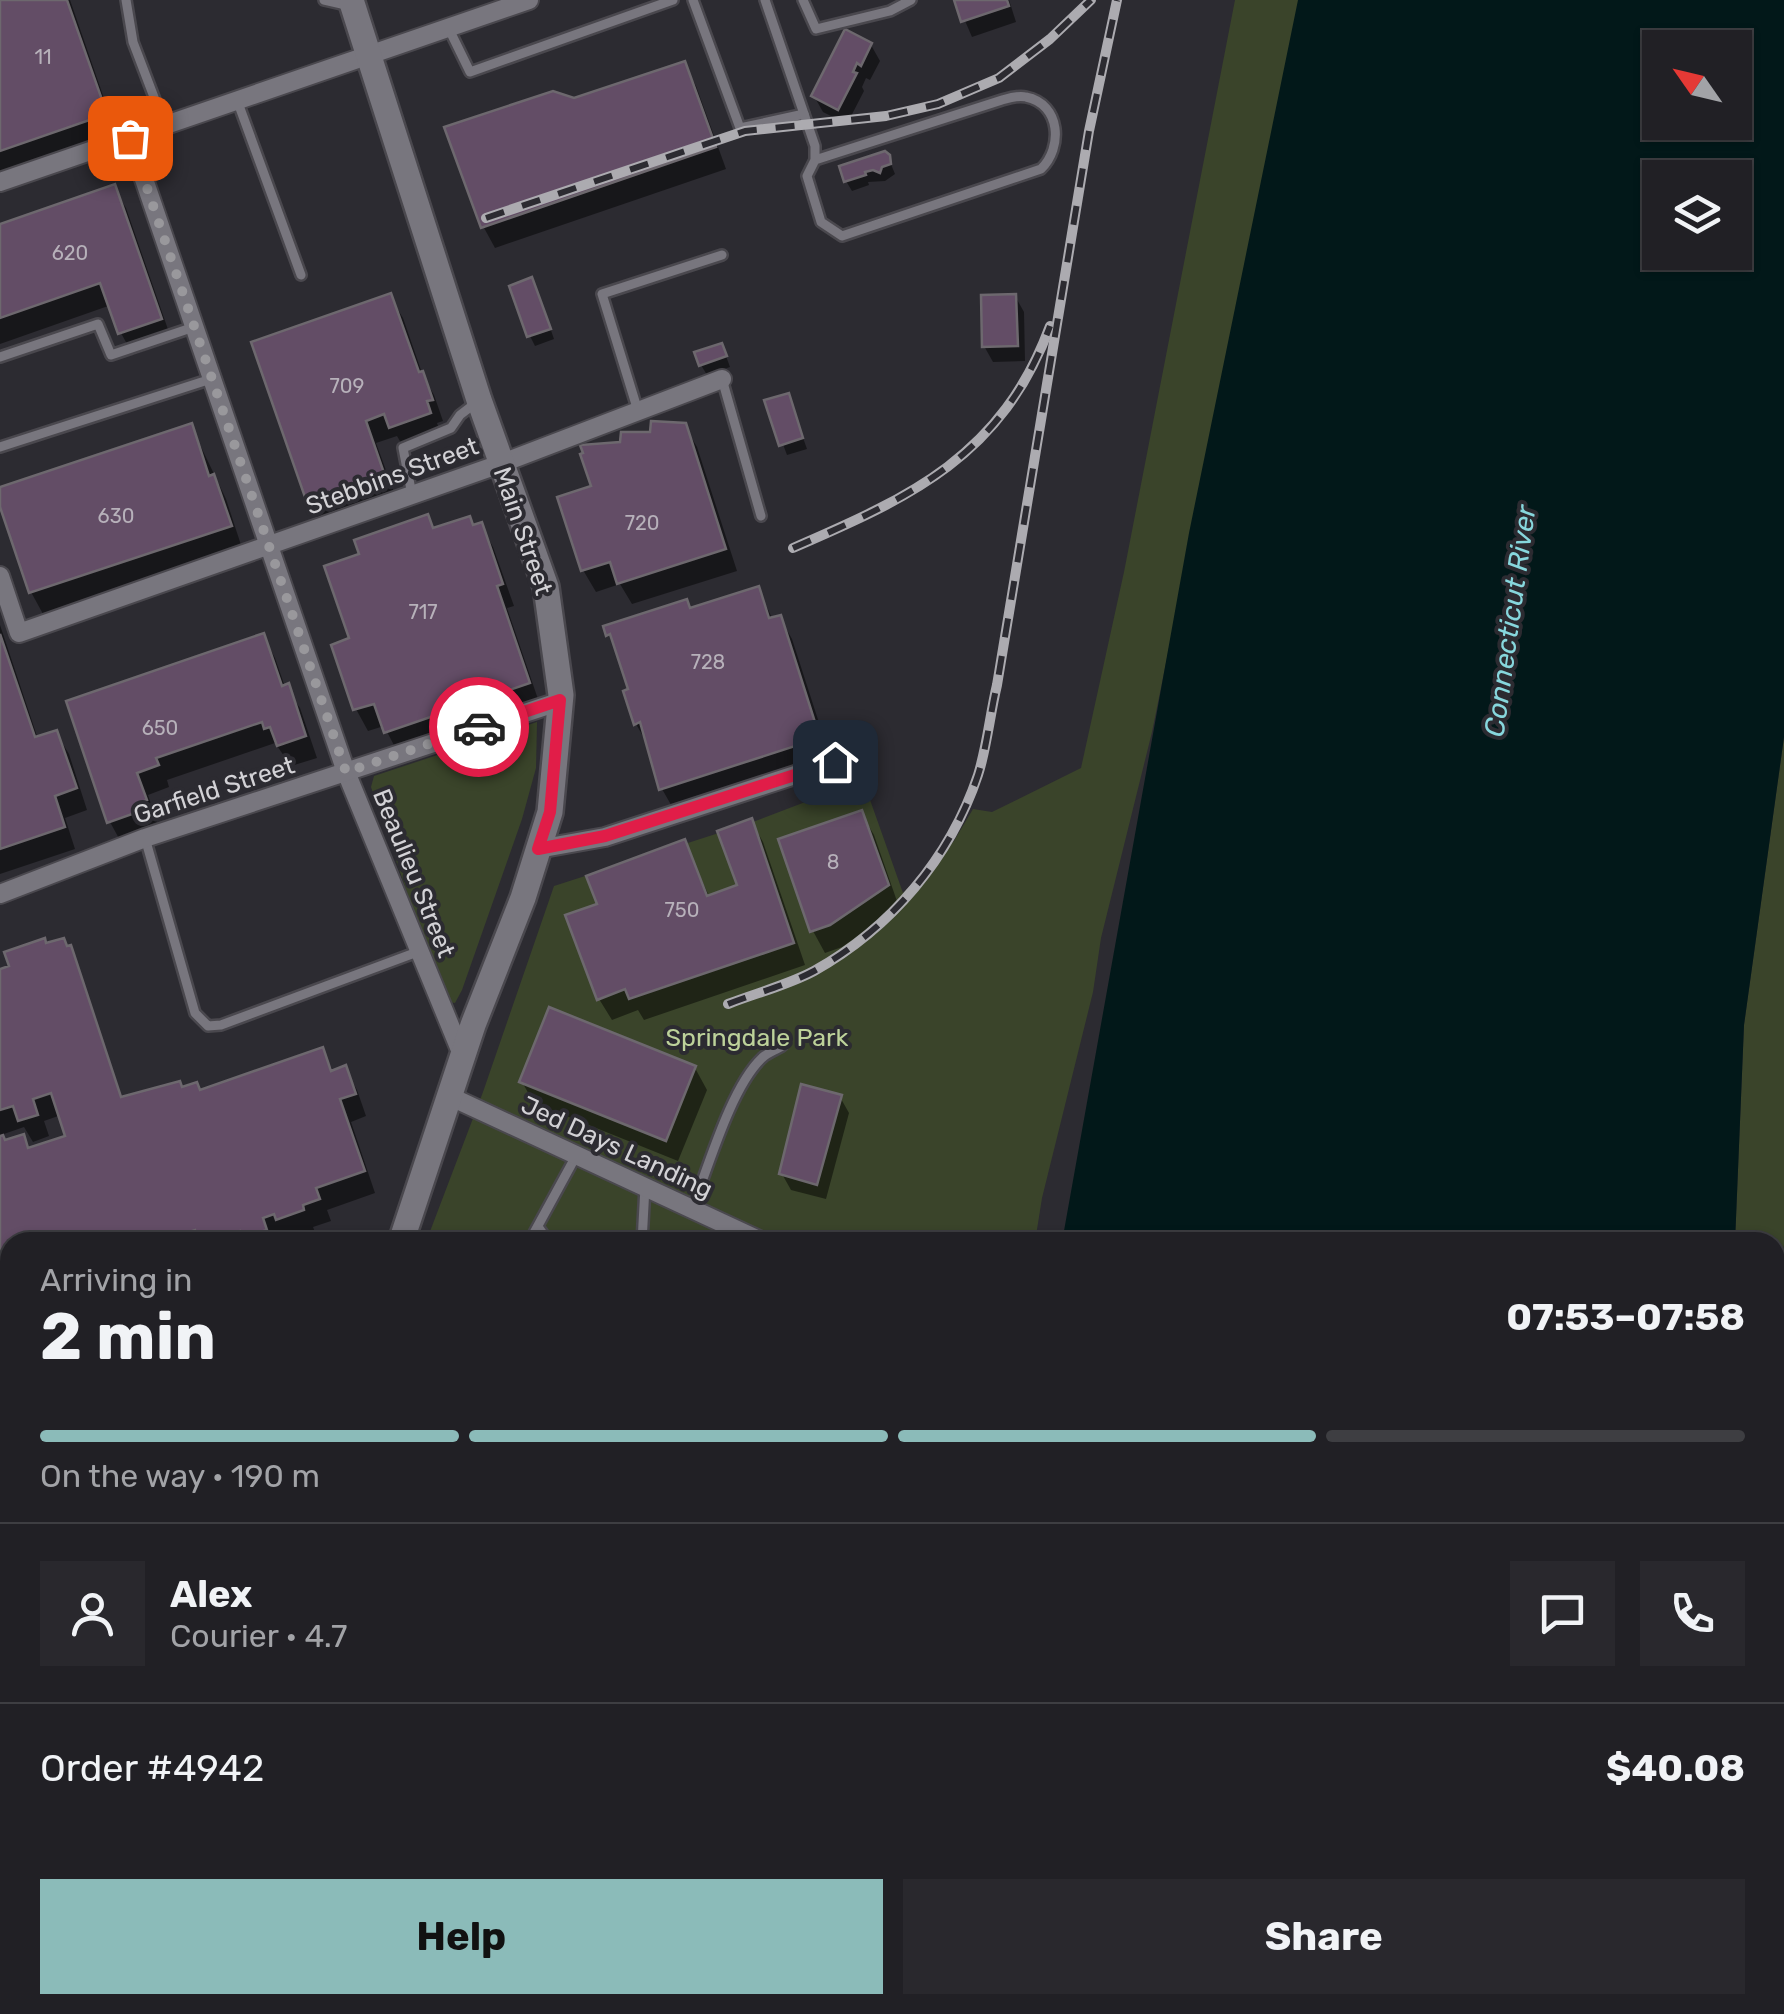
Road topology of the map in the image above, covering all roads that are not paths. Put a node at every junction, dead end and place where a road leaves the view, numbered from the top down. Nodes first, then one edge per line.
1 (126, 0) edge
2 (529, 0) edge
3 (673, 0) edge
4 (693, 0) edge
5 (765, 0) edge
6 (803, 0) edge
7 (911, 0) edge
8 (341, 1) edge
9 (448, 27) junction
10 (366, 55) junction
11 (237, 100) junction
12 (804, 114) junction
13 (164, 126) junction
14 (130, 138) junction
15 (815, 160) junction
16 (0, 182) edge
17 (722, 256) dead end
18 (301, 275) dead end
19 (194, 327) junction
20 (0, 357) edge
21 (722, 378) joint
22 (211, 380) junction
23 (479, 400) junction
24 (638, 411) junction
25 (0, 447) edge
26 (500, 464) junction
27 (412, 496) junction
28 (761, 516) dead end
29 (268, 547) junction
30 (0, 576) edge
31 (560, 700) junction
32 (835, 762) dead end
33 (346, 772) junction
34 (145, 838) junction
35 (538, 849) junction
36 (0, 894) edge
37 (420, 952) junction
38 (782, 1046) dead end
39 (463, 1057) junction
40 (450, 1096) junction
41 (576, 1156) junction
42 (645, 1187) junction
43 (692, 1209) junction
44 (539, 1228) junction
45 (404, 1232) edge
46 (536, 1232) edge
47 (542, 1232) edge
48 (643, 1232) edge
49 (742, 1232) edge

1 - 13 lane
2 - 9 street
3 - 9 lane
4 - 12 lane
5 - 12 lane
6 - 7 lane
8 - 10 main road, Main Street
9 - 10 street
10 - 11 street
10 - 23 main road, Main Street
11 - 13 street
11 - 18 lane
12 - 15 lane
13 - 14 street
14 - 16 street
14 - 19 street, Beaulieu Street
15 - 15 lane
17 - 24 lane
19 - 20 lane
19 - 22 street, Beaulieu Street
21 - 24 street, Stebbins Street
21 - 28 lane
22 - 25 lane
22 - 29 street, Beaulieu Street
23 - 26 main road, Main Street
23 - 27 lane
24 - 26 street, Stebbins Street
26 - 27 street, Stebbins Street
26 - 31 main road, Main Street
27 - 29 street, Stebbins Street
29 - 30 street, Stebbins Street
29 - 33 street, Beaulieu Street
31 - 33 street, Garfield Street
31 - 35 main road, Main Street
32 - 35 street
33 - 34 street, Garfield Street
33 - 37 street, Beaulieu Street
34 - 36 street, Garfield Street
34 - 37 lane
35 - 39 main road, Main Street
37 - 39 street, Beaulieu Street
38 - 43 lane
39 - 40 main road, Main Street
40 - 41 street, Jed Days Landing
40 - 45 main road, Main Street
41 - 42 street, Jed Days Landing
41 - 44 lane
42 - 43 street, Jed Days Landing
42 - 48 lane
43 - 49 street, Jed Days Landing
44 - 46 lane
44 - 47 lane

